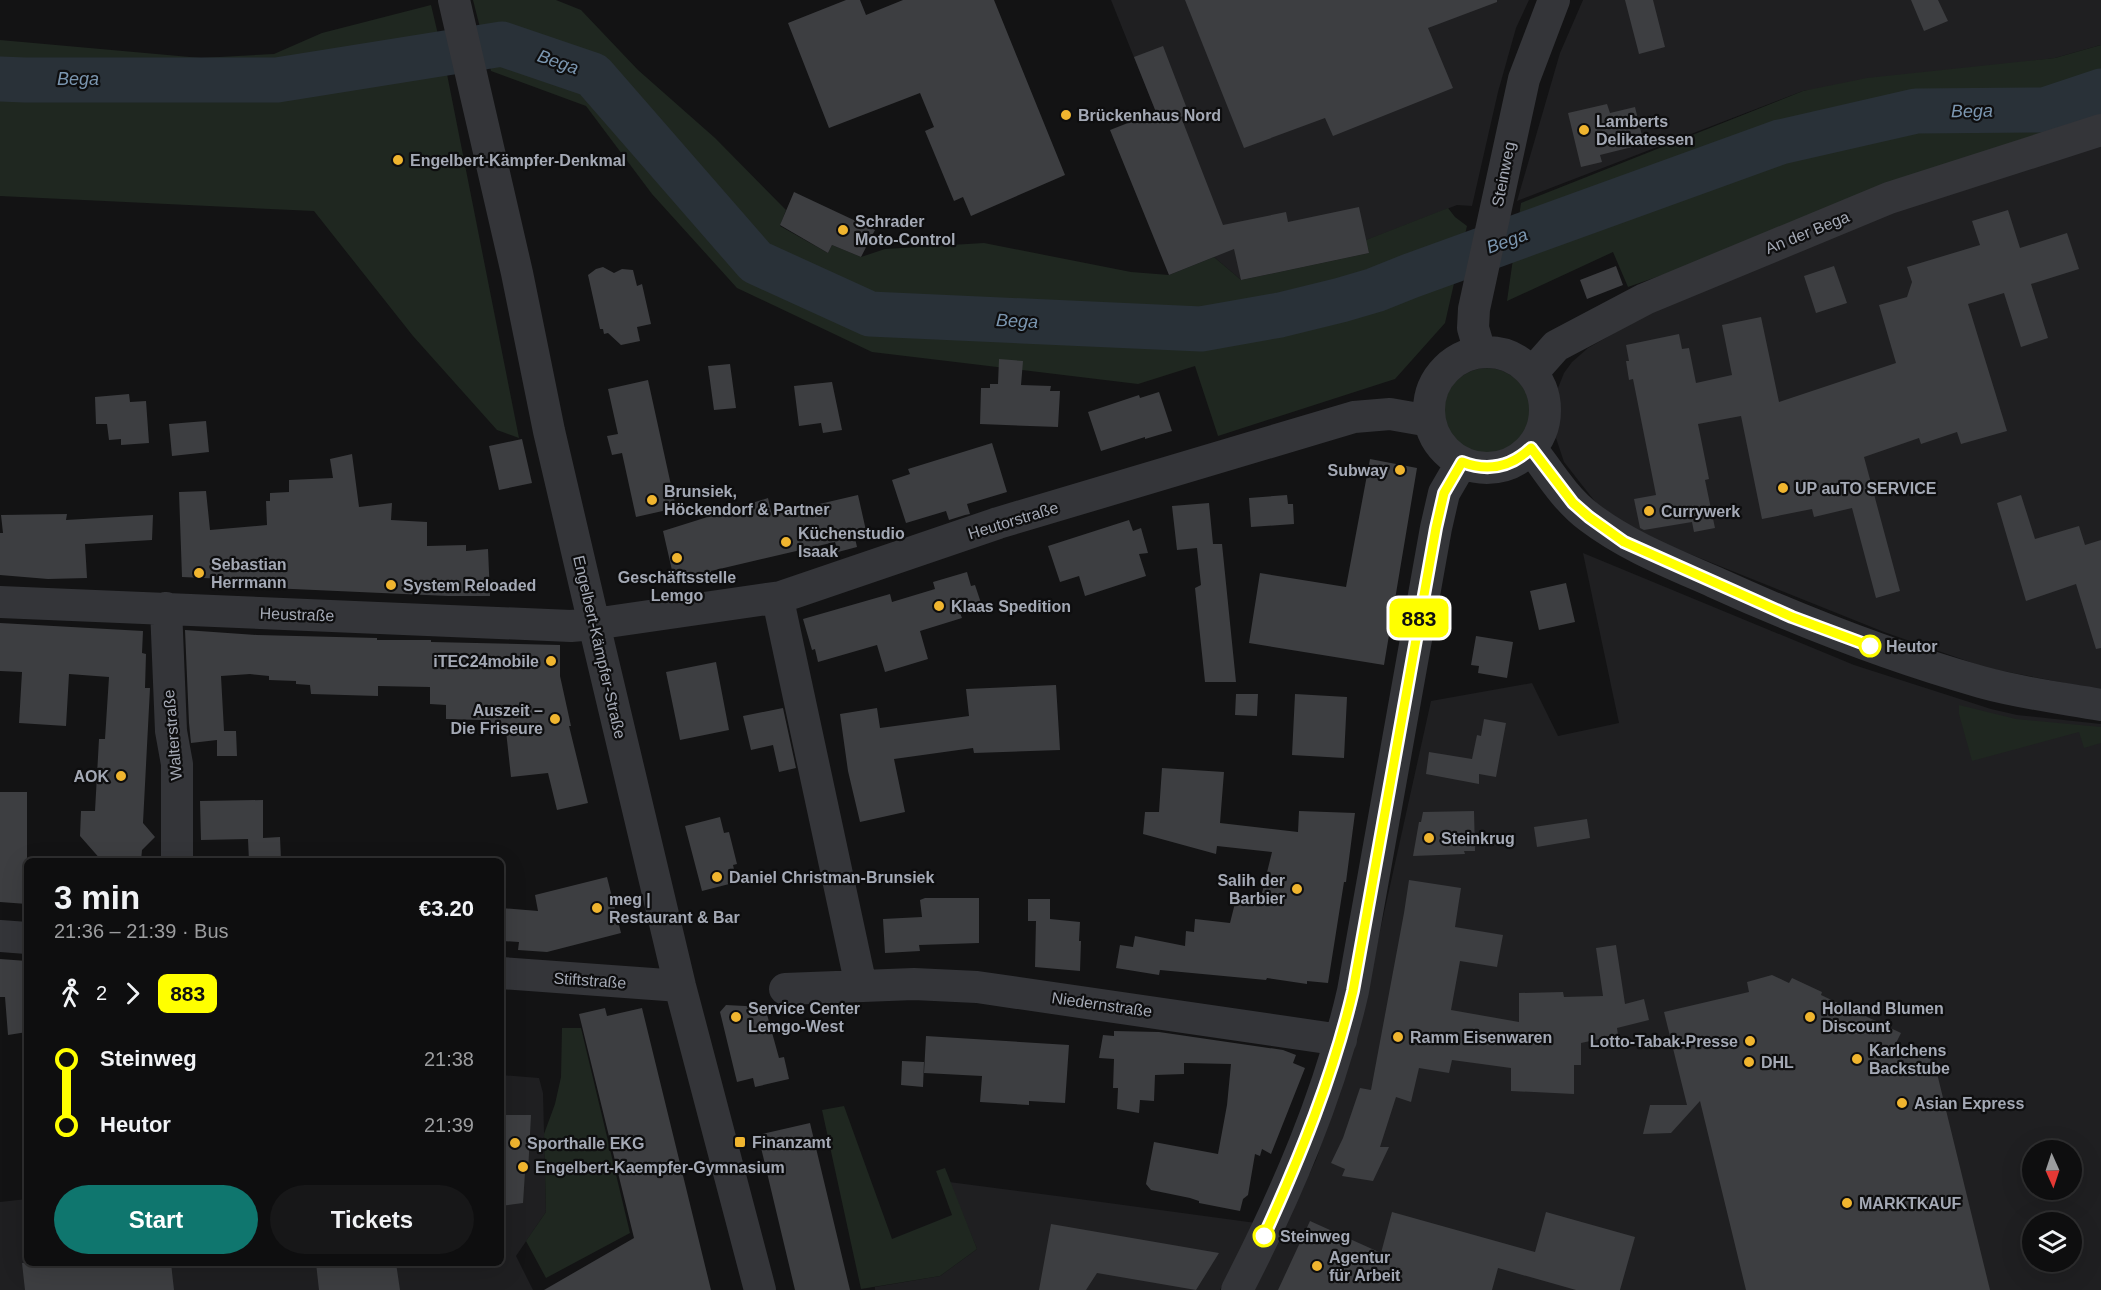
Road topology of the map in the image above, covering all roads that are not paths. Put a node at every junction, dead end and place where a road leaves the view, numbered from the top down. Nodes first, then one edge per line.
1 (454, 0) edge
2 (1554, 0) edge
3 (2101, 130) edge
4 (1480, 352) junction
5 (1532, 373) junction
6 (1430, 421) junction
7 (1531, 448) junction
8 (1462, 462) junction
9 (781, 597) junction
10 (0, 602) edge
11 (166, 608) junction
12 (594, 624) junction
13 (2101, 705) edge
14 (177, 858) edge
15 (0, 936) edge
16 (24, 938) edge
17 (504, 973) edge
18 (680, 986) junction
19 (861, 986) junction
20 (785, 989) dead end
21 (1341, 1040) junction
22 (760, 1290) edge
23 (1237, 1290) edge

1 - 12 street, Engelbert-Kämpfer-Straße
2 - 4 street, Steinweg
3 - 5 street, An der Bega
4 - 5 street
4 - 6 street
5 - 7 street
6 - 8 street
6 - 9 street, Heutorstraße
7 - 8 street
7 - 13 street
8 - 21 street
9 - 12 street, Heutorstraße
9 - 19 street
10 - 11 street, Heustraße
11 - 12 street, Heustraße
11 - 14 street, Walterstraße
12 - 18 street, Engelbert-Kämpfer-Straße
15 - 16 street
17 - 18 street, Stiftstraße
18 - 22 street, Engelbert-Kämpfer-Straße
19 - 20 street, Niedernstraße
19 - 21 street, Niedernstraße
21 - 23 street

